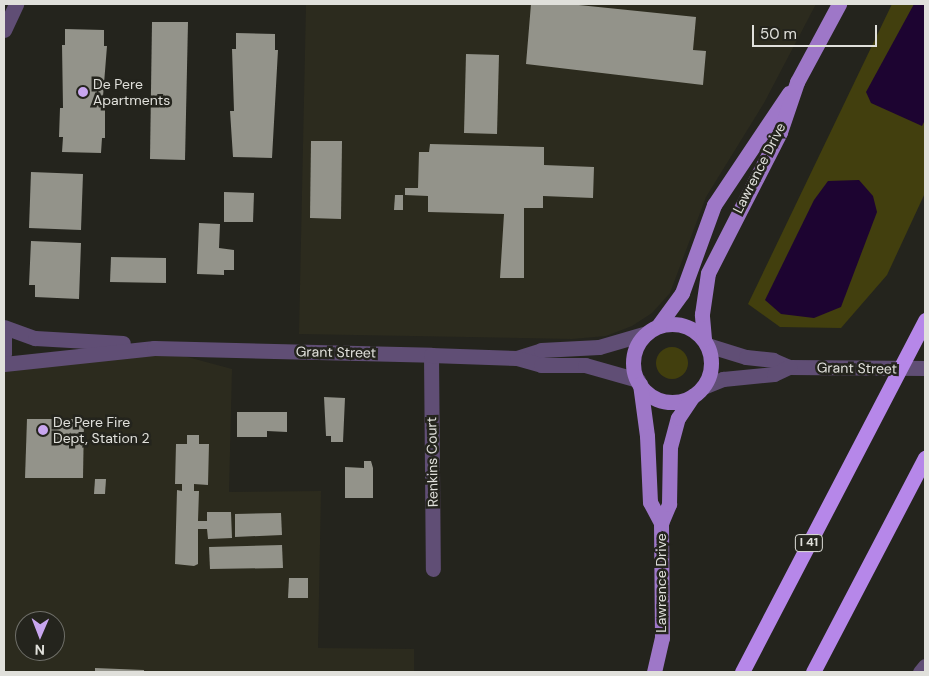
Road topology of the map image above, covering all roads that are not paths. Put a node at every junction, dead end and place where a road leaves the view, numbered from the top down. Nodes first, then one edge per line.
1 (16, 4) edge
2 (839, 4) edge
3 (4, 30) edge
4 (798, 82) junction
5 (925, 321) edge
6 (4, 327) edge
7 (652, 330) junction
8 (4, 335) edge
9 (705, 342) junction
10 (154, 348) junction
11 (4, 354) edge
12 (431, 355) junction
13 (517, 358) junction
14 (4, 364) edge
15 (790, 367) junction
16 (925, 368) edge
17 (639, 382) junction
18 (698, 391) junction
19 (925, 458) edge
20 (661, 523) junction
21 (433, 569) dead end
22 (925, 666) edge
23 (654, 672) edge
24 (742, 672) edge
25 (813, 672) edge
26 (920, 672) edge

1 - 3 street
2 - 4 main road, Lawrence Drive
4 - 7 main road
4 - 9 main road, Lawrence Drive
5 - 24 highway, I 41
6 - 10 street, Grant Street
7 - 9 main road
7 - 13 street, Grant Street
7 - 17 main road
8 - 11 street
9 - 15 street, Grant Street
9 - 18 main road
10 - 12 street, Grant Street
10 - 14 street, Grant Street
12 - 13 street, Grant Street
12 - 21 street, Renkins Court
13 - 17 street, Grant Street
15 - 16 street, Grant Street
15 - 18 street, Grant Street
17 - 18 main road
17 - 20 main road, Lawrence Drive
18 - 20 main road, Lawrence Drive
19 - 25 highway
20 - 23 main road, Lawrence Drive
22 - 26 street

